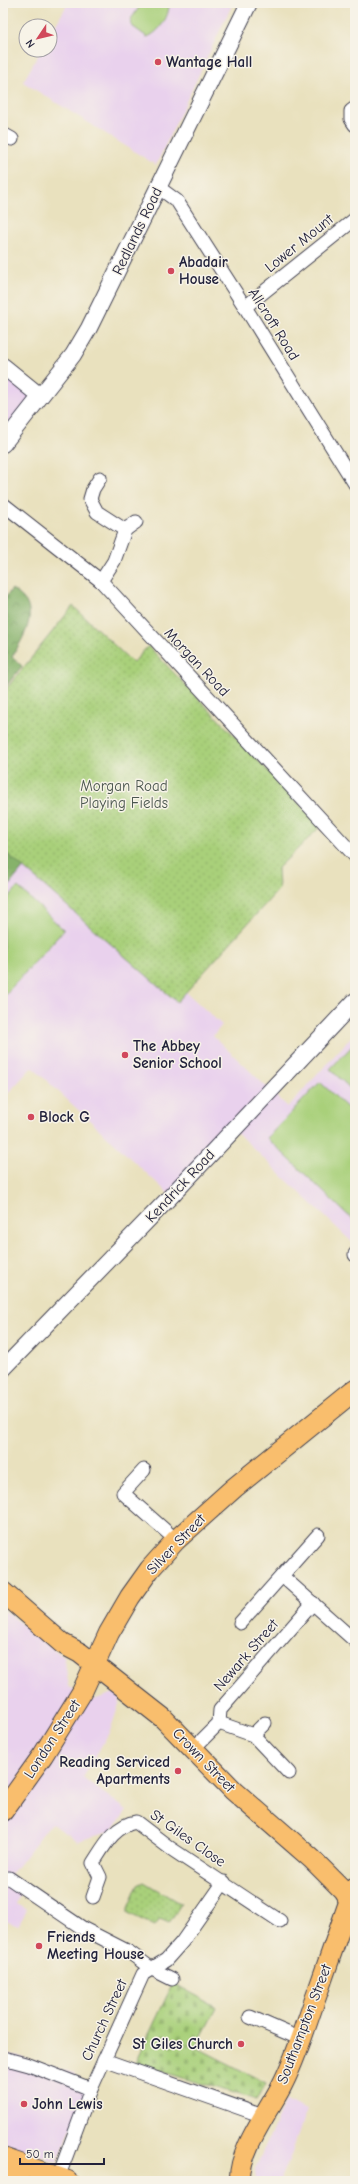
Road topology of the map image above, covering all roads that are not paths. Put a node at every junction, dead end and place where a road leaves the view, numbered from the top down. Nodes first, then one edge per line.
1 (249, 3) edge
2 (355, 108) edge
3 (355, 125) edge
4 (158, 187) junction
5 (355, 219) edge
6 (245, 307) junction
7 (3, 366) edge
8 (40, 396) junction
9 (3, 444) edge
10 (100, 478) dead end
11 (355, 484) edge
12 (3, 504) edge
13 (136, 522) dead end
14 (125, 530) junction
15 (100, 581) junction
16 (355, 856) edge
17 (355, 1001) edge
18 (3, 1369) edge
19 (355, 1390) edge
20 (144, 1470) dead end
21 (318, 1535) dead end
22 (176, 1540) junction
23 (282, 1576) junction
24 (3, 1592) edge
25 (313, 1603) junction
26 (240, 1622) dead end
27 (109, 1633) junction
28 (355, 1641) edge
29 (63, 1644) junction
30 (94, 1664) junction
31 (84, 1689) junction
32 (220, 1723) junction
33 (265, 1723) dead end
34 (253, 1735) junction
35 (194, 1748) junction
36 (290, 1773) dead end
37 (3, 1811) edge
38 (312, 1859) junction
39 (355, 1877) edge
40 (8, 1878) dead end
41 (224, 1882) junction
42 (353, 1895) edge
43 (93, 1897) dead end
44 (280, 1921) dead end
45 (152, 1969) junction
46 (172, 1979) dead end
47 (250, 2017) dead end
48 (301, 2039) junction
49 (3, 2058) edge
50 (104, 2060) junction
51 (91, 2089) junction
52 (263, 2116) junction
53 (3, 2158) edge
54 (3, 2176) edge
55 (63, 2179) edge
56 (19, 2181) edge
57 (240, 2181) edge

1 - 4 street, Redlands Road
2 - 3 street
4 - 6 street, Allcroft Road
4 - 8 street, Redlands Road
5 - 6 street, Lower Mount
6 - 11 street, Allcroft Road
7 - 8 street
8 - 9 street, Redlands Road
10 - 14 street
12 - 15 street, Morgan Road
13 - 14 street
14 - 15 street
15 - 16 street, Morgan Road
17 - 18 street, Kendrick Road
19 - 22 main road, Silver Street
20 - 22 street
21 - 23 street
22 - 27 main road, Silver Street
23 - 25 street
23 - 26 street
24 - 29 main road
25 - 28 street
25 - 32 street, Newark Street
27 - 29 main road
27 - 30 main road, Silver Street
29 - 30 main road, Crown Street
29 - 31 main road
30 - 31 main road, London Street
30 - 35 main road, Crown Street
31 - 37 main road, London Street
32 - 34 street
32 - 35 street
33 - 34 street
34 - 36 street
35 - 38 main road, Crown Street
38 - 39 main road, Crown Street
38 - 42 main road, Crown Street
40 - 45 street
41 - 43 street, St Giles Close
41 - 44 street, St Giles Close
41 - 45 street, St Giles Close
42 - 48 main road, Southampton Street
45 - 46 street
45 - 50 street, Church Street
47 - 48 street
48 - 52 main road, Southampton Street
49 - 51 street
50 - 51 street, Church Street
50 - 52 street
51 - 55 street, Church Street
52 - 57 main road, Southampton Street
53 - 55 main road
54 - 56 main road

